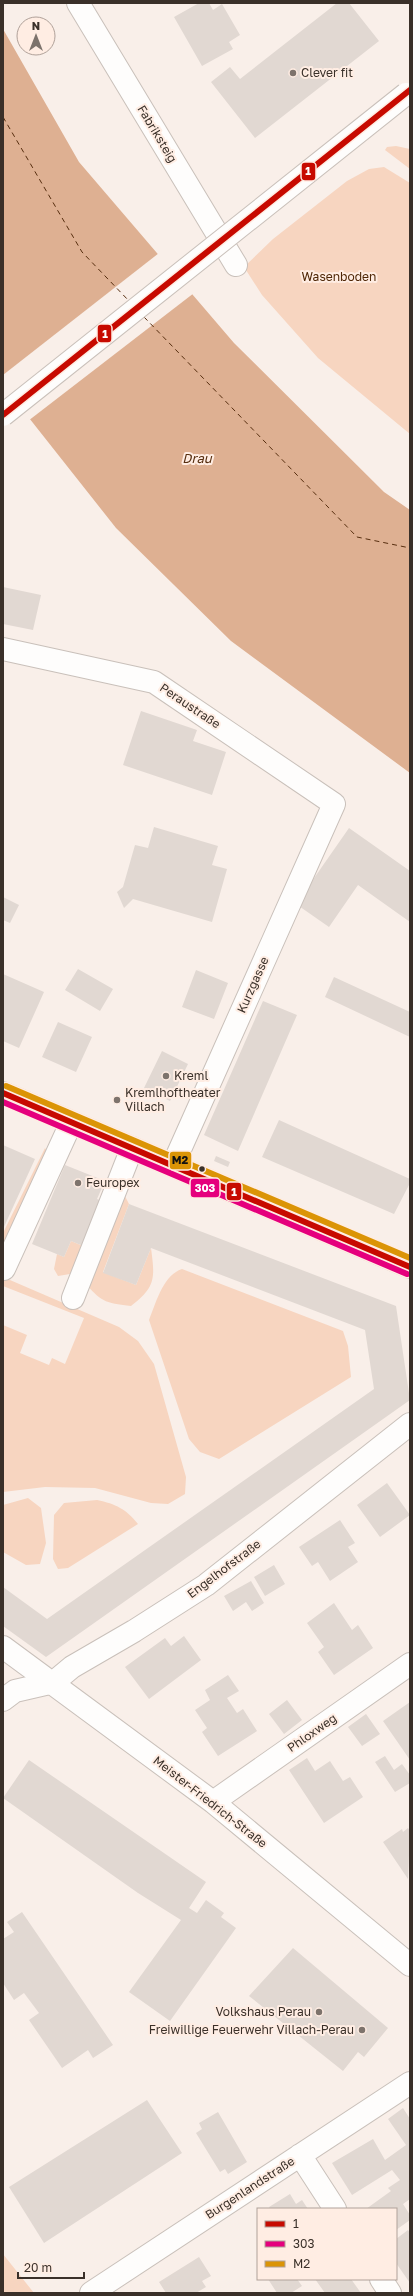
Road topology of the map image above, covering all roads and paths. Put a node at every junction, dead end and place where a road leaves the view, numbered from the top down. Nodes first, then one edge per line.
1 (78, 3) edge
2 (408, 92) edge
3 (236, 266) dead end
4 (3, 415) edge
5 (3, 649) edge
6 (334, 804) joint
7 (3, 1094) edge
8 (71, 1123) junction
9 (132, 1148) junction
10 (173, 1165) junction
11 (410, 1267) edge
12 (4, 1269) edge
13 (73, 1298) dead end
14 (410, 1424) edge
15 (3, 1647) edge
16 (410, 1664) edge
17 (54, 1682) junction
18 (3, 1700) edge
19 (213, 1802) junction
20 (410, 1965) edge
21 (410, 2083) edge
22 (300, 2155) junction
23 (334, 2208) edge
24 (382, 2280) edge
25 (91, 2293) edge
26 (390, 2293) edge

1 - 3 street, Fabriksteig
2 - 4 street, bridge
5 - 6 street, Peraustraße
6 - 10 street, Kurzgasse
7 - 8 street
8 - 9 street
8 - 12 street
9 - 10 street
9 - 13 street
10 - 11 street
14 - 17 street, Engelhofstraße
15 - 17 street, Meister-Friedrich-Straße
16 - 19 street, Phloxweg
17 - 18 street, Engelhofstraße
17 - 19 street, Meister-Friedrich-Straße
19 - 20 street, Meister-Friedrich-Straße
21 - 22 street, Burgenlandstraße
22 - 23 street
22 - 25 street, Burgenlandstraße
24 - 26 street

